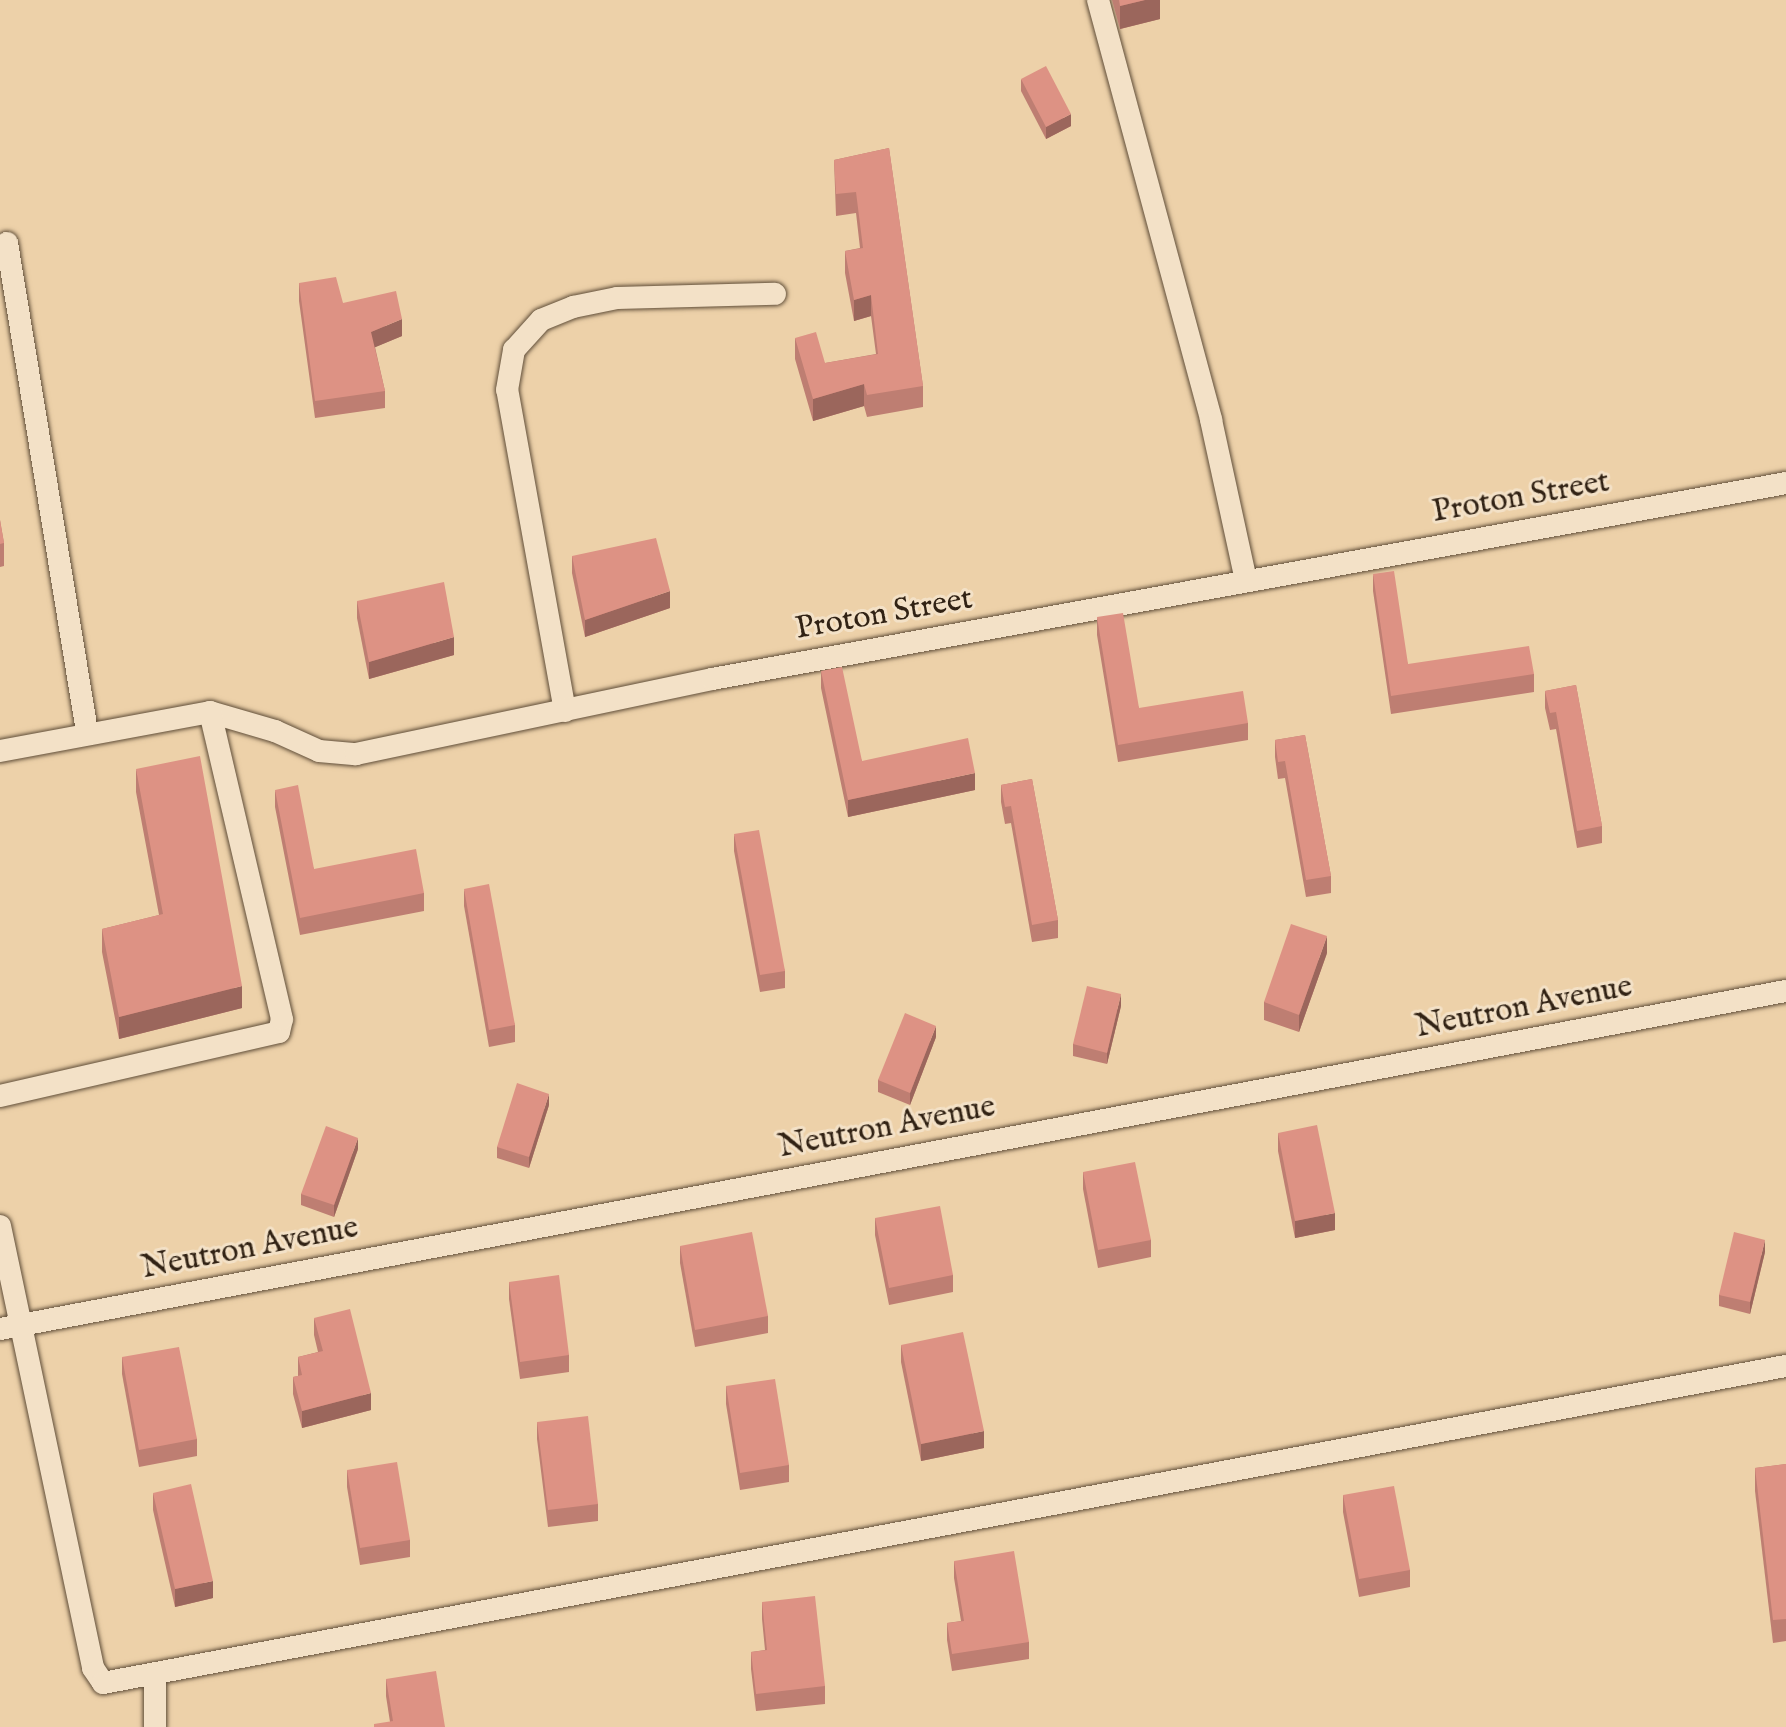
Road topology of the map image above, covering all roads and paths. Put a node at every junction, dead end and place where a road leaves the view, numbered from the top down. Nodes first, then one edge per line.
1 (1098, 0) edge
2 (7, 243) dead end
3 (775, 294) dead end
4 (1786, 483) edge
5 (1246, 580) junction
6 (565, 711) junction
7 (210, 712) junction
8 (87, 734) junction
9 (0, 751) edge
10 (1786, 991) edge
11 (0, 1096) edge
12 (0, 1226) edge
13 (10, 1327) edge
14 (1786, 1366) edge
15 (155, 1677) junction
16 (155, 1727) edge

1 - 5 street
2 - 8 street
3 - 6 street
4 - 5 street, Proton Street
5 - 6 street, Proton Street
6 - 7 street, Proton Street
7 - 8 street, Proton Street
7 - 11 street
8 - 9 street, Proton Street
10 - 13 street, Neutron Avenue
12 - 13 street
13 - 15 street
14 - 15 street
15 - 16 street

